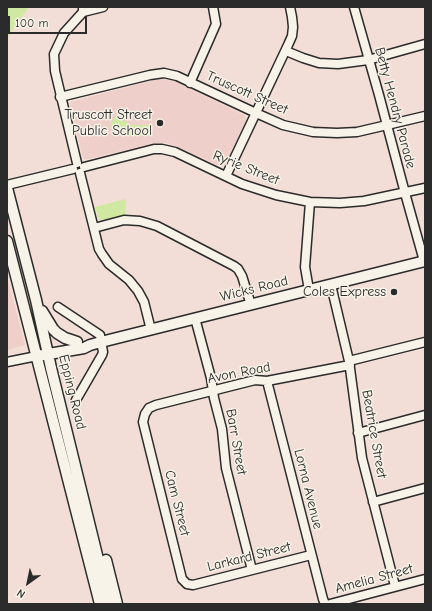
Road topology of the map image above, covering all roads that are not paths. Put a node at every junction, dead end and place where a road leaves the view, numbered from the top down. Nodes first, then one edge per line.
1 (103, 7) edge
2 (213, 7) edge
3 (290, 7) edge
4 (354, 7) edge
5 (84, 10) edge
6 (425, 44) edge
7 (286, 51) junction
8 (368, 60) junction
9 (190, 83) junction
10 (60, 97) junction
11 (256, 113) junction
12 (425, 116) edge
13 (387, 125) junction
14 (78, 168) junction
15 (226, 176) junction
16 (7, 186) edge
17 (425, 188) edge
18 (405, 193) junction
19 (310, 202) junction
20 (94, 228) junction
21 (7, 241) edge
22 (425, 261) edge
23 (332, 285) junction
24 (309, 290) junction
25 (36, 300) junction
26 (251, 305) junction
27 (58, 307) dead end
28 (195, 318) junction
29 (151, 330) junction
30 (78, 342) junction
31 (101, 342) junction
32 (425, 342) edge
33 (90, 345) junction
34 (48, 351) junction
35 (36, 353) junction
36 (7, 358) edge
37 (7, 362) edge
38 (350, 363) junction
39 (267, 381) junction
40 (214, 390) junction
41 (76, 400) dead end
42 (425, 415) edge
43 (143, 422) joint
44 (358, 433) junction
45 (79, 481) junction
46 (425, 488) edge
47 (374, 502) junction
48 (82, 530) junction
49 (311, 555) junction
50 (252, 570) junction
51 (425, 579) edge
52 (193, 585) joint
53 (395, 586) junction
54 (94, 604) edge
55 (100, 604) edge
56 (109, 604) edge
57 (117, 604) edge
58 (325, 604) edge
59 (330, 604) edge

1 - 5 street
2 - 9 street
3 - 7 street
4 - 8 street, Betty Hendry Parade
5 - 10 street
6 - 8 street
7 - 8 street
7 - 11 street
8 - 13 street, Betty Hendry Parade
9 - 10 street, Truscott Street
9 - 11 street, Truscott Street
10 - 14 street
11 - 13 street, Truscott Street
11 - 15 street
12 - 13 street, Truscott Street
13 - 18 street, Betty Hendry Parade
14 - 15 street, Ryrie Street
14 - 16 street, Ryrie Street
14 - 20 street
15 - 19 street, Ryrie Street
16 - 25 main road, Epping Road
17 - 18 street, Ryrie Street
18 - 19 street, Ryrie Street
18 - 22 street, Betty Hendry Parade
19 - 24 street
20 - 26 street
20 - 29 street
21 - 35 main road, Epping Road
22 - 23 main road, Wicks Road
23 - 24 main road, Wicks Road
23 - 38 street, Beatrice Street
24 - 26 main road, Wicks Road
25 - 30 main road
25 - 34 main road, Epping Road
26 - 28 main road, Wicks Road
27 - 31 street
28 - 29 main road, Wicks Road
28 - 40 street, Barr Street
29 - 31 main road, Wicks Road
30 - 33 main road, Wicks Road
30 - 34 main road, Wicks Road
31 - 33 main road, Wicks Road
31 - 41 street
32 - 38 street, Avon Road
33 - 34 main road, Wicks Road
34 - 35 main road, Wicks Road
34 - 45 main road, Epping Road
35 - 36 street, Wicks Road
35 - 37 street, Wicks Road
35 - 48 main road, Epping Road
38 - 39 street, Avon Road
38 - 44 street, Beatrice Street
39 - 40 street, Avon Road
39 - 49 street, Lorna Avenue
40 - 43 street, Avon Road
40 - 50 street, Barr Street
42 - 44 street
43 - 52 street, Cam Street
44 - 47 street, Beatrice Street
45 - 56 main road, Epping Road
45 - 57 main road
46 - 47 street
47 - 53 street, Beatrice Street
48 - 54 main road
48 - 55 main road, Epping Road
49 - 50 street, Larkard Street
49 - 58 street, Lorna Avenue
50 - 52 street, Larkard Street
51 - 53 street, Amelia Street
53 - 59 street, Amelia Street

